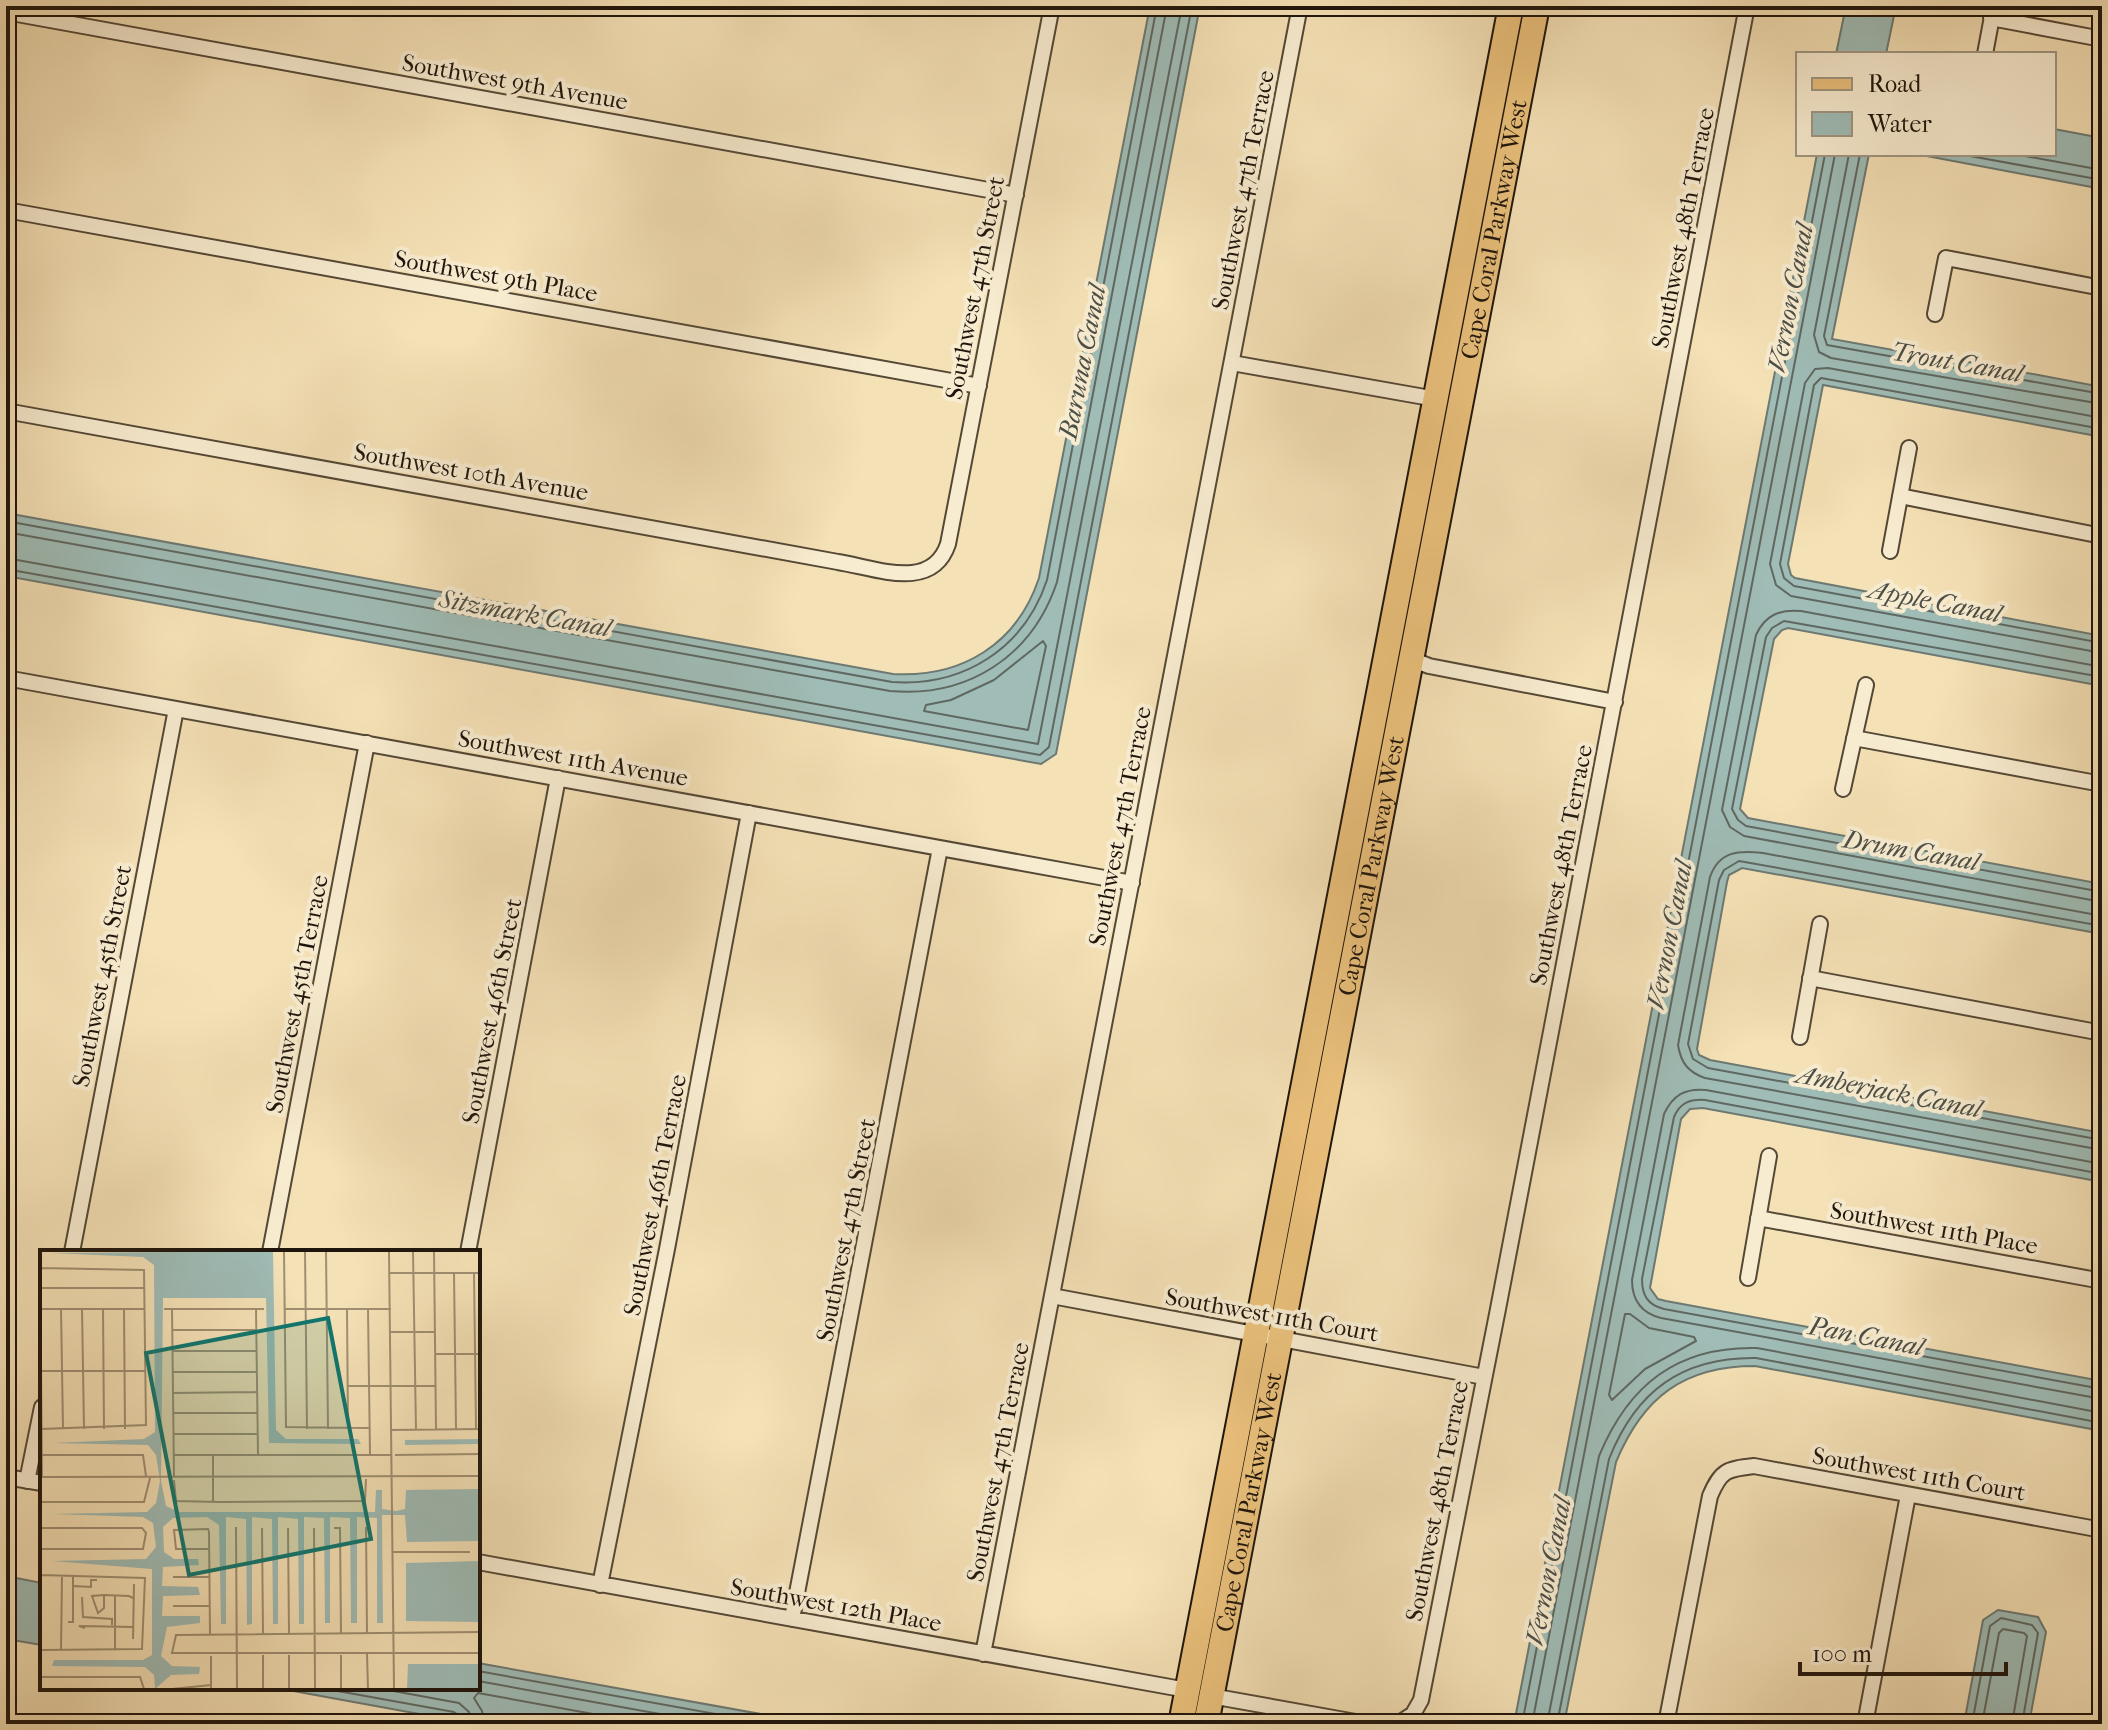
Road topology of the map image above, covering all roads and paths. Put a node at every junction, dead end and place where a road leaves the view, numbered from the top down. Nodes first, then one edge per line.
1 (1052, 6) edge
2 (1300, 6) edge
3 (1511, 6) edge
4 (1537, 6) edge
5 (1747, 6) edge
6 (6, 12) edge
7 (1992, 12) edge
8 (2102, 39) edge
9 (1985, 52) edge
10 (1016, 195) junction
11 (6, 210) edge
12 (2102, 288) edge
13 (1935, 314) dead end
14 (1232, 363) junction
15 (979, 386) junction
16 (1436, 399) junction
17 (6, 411) edge
18 (1909, 448) dead end
19 (1422, 471) junction
20 (1900, 496) junction
21 (2102, 536) edge
22 (1890, 551) dead end
23 (927, 571) joint
24 (1411, 659) junction
25 (1382, 676) junction
26 (6, 678) edge
27 (1866, 685) dead end
28 (1615, 702) junction
29 (176, 709) junction
30 (1854, 738) junction
31 (367, 743) junction
32 (558, 778) junction
33 (2102, 784) edge
34 (1843, 789) dead end
35 (749, 813) junction
36 (940, 848) junction
37 (1374, 851) junction
38 (1132, 883) junction
39 (1820, 924) dead end
40 (1810, 978) junction
41 (2102, 1033) edge
42 (1800, 1037) dead end
43 (1769, 1156) dead end
44 (1758, 1218) junction
45 (72, 1250) edge
46 (270, 1250) edge
47 (468, 1250) edge
48 (1748, 1278) dead end
49 (2102, 1281) edge
50 (1052, 1296) junction
51 (1268, 1336) junction
52 (1484, 1377) junction
53 (40, 1426) edge
54 (6, 1477) edge
55 (34, 1482) edge
56 (1908, 1495) junction
57 (2102, 1530) edge
58 (480, 1562) edge
59 (600, 1585) junction
60 (792, 1619) junction
61 (983, 1654) junction
62 (1187, 1690) junction
63 (1211, 1696) junction
64 (1181, 1724) edge
65 (1206, 1724) edge
66 (1367, 1724) edge
67 (1399, 1724) edge
68 (1666, 1724) edge
69 (1865, 1724) edge

1 - 10 street, Southwest 47th Street
2 - 14 street, Southwest 47th Terrace
3 - 16 main road, Cape Coral Parkway West
4 - 24 main road, Cape Coral Parkway West
5 - 28 street, Southwest 48th Terrace
6 - 10 street, Southwest 9th Avenue
7 - 8 street
7 - 9 street
10 - 15 street, Southwest 47th Street
11 - 15 street, Southwest 9th Place
12 - 13 street
14 - 16 street
14 - 38 street, Southwest 47th Terrace
15 - 23 street, Southwest 47th Street
16 - 19 main road, Cape Coral Parkway West
17 - 23 street, Southwest 10th Avenue
18 - 20 street
19 - 24 main road
19 - 25 main road, Cape Coral Parkway West
20 - 21 street
20 - 22 street
24 - 28 street
24 - 37 main road, Cape Coral Parkway West
25 - 37 main road
25 - 51 main road, Cape Coral Parkway West
26 - 29 street, Southwest 11th Avenue
27 - 30 street
28 - 52 street, Southwest 48th Terrace
29 - 31 street, Southwest 11th Avenue
29 - 45 street, Southwest 45th Street
30 - 33 street
30 - 34 street
31 - 32 street, Southwest 11th Avenue
31 - 46 street, Southwest 45th Terrace
32 - 35 street, Southwest 11th Avenue
32 - 47 street, Southwest 46th Street
35 - 36 street, Southwest 11th Avenue
35 - 59 street, Southwest 46th Terrace
36 - 38 street, Southwest 11th Avenue
36 - 60 street, Southwest 47th Street
37 - 51 main road, Cape Coral Parkway West
38 - 50 street, Southwest 47th Terrace
39 - 40 street
40 - 41 street
40 - 42 street
43 - 44 street
44 - 48 street
44 - 49 street, Southwest 11th Place
50 - 51 street, Southwest 11th Court
50 - 61 street, Southwest 47th Terrace
51 - 52 street, Southwest 11th Court
51 - 62 main road, Cape Coral Parkway West
51 - 63 main road, Cape Coral Parkway West
52 - 67 street, Southwest 48th Terrace
53 - 55 street
54 - 55 street
56 - 57 street, Southwest 11th Court
56 - 68 street, Southwest 11th Court
56 - 69 street
58 - 59 street, Southwest 12th Place
59 - 60 street, Southwest 12th Place
60 - 61 street, Southwest 12th Place
61 - 62 street, Southwest 12th Place
62 - 64 main road, Cape Coral Parkway West
63 - 65 main road, Cape Coral Parkway West
63 - 66 street

